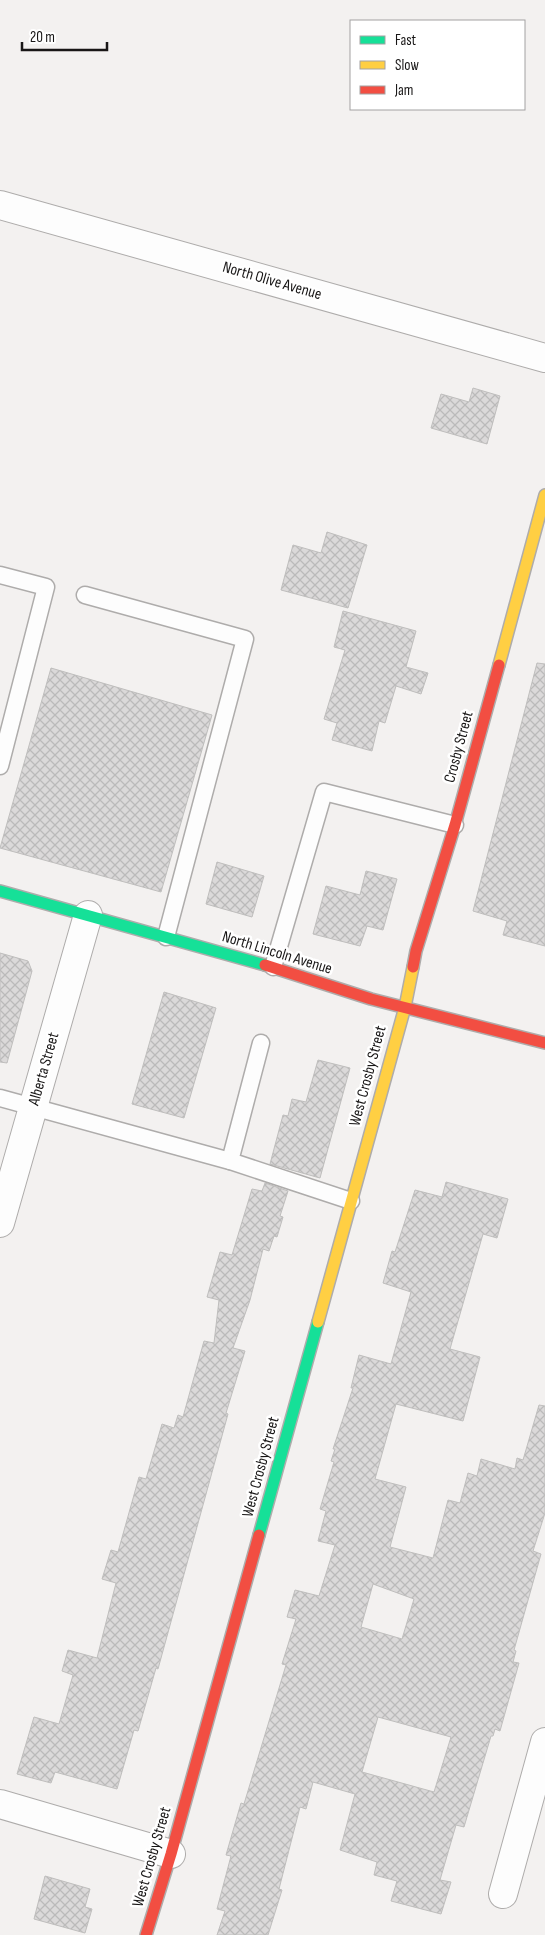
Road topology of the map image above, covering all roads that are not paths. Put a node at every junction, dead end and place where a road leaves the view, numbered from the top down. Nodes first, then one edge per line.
1 (0, 205) edge
2 (545, 358) edge
3 (545, 495) edge
4 (0, 575) edge
5 (85, 595) dead end
6 (0, 766) edge
7 (455, 825) junction
8 (0, 891) edge
9 (88, 915) junction
10 (166, 937) junction
11 (273, 967) junction
12 (405, 1007) junction
13 (261, 1043) dead end
14 (545, 1043) edge
15 (0, 1098) edge
16 (33, 1107) junction
17 (230, 1161) junction
18 (351, 1201) junction
19 (0, 1223) edge
20 (545, 1742) edge
21 (0, 1804) edge
22 (171, 1854) junction
23 (503, 1894) dead end
24 (146, 1935) edge

1 - 2 street, North Olive Avenue
3 - 7 street, Crosby Street
4 - 6 lane
5 - 10 lane
7 - 11 lane
7 - 12 street, Crosby Street
8 - 9 street, North Lincoln Avenue
9 - 10 street, North Lincoln Avenue
9 - 16 street, Alberta Street
10 - 11 street, North Lincoln Avenue
11 - 12 street, North Lincoln Avenue
12 - 14 street, North Lincoln Avenue
12 - 18 street, West Crosby Street
13 - 17 lane
15 - 16 lane
16 - 17 lane
16 - 19 street, Alberta Street
17 - 18 lane
18 - 22 street, West Crosby Street
20 - 23 street
21 - 22 street
22 - 24 street, West Crosby Street

